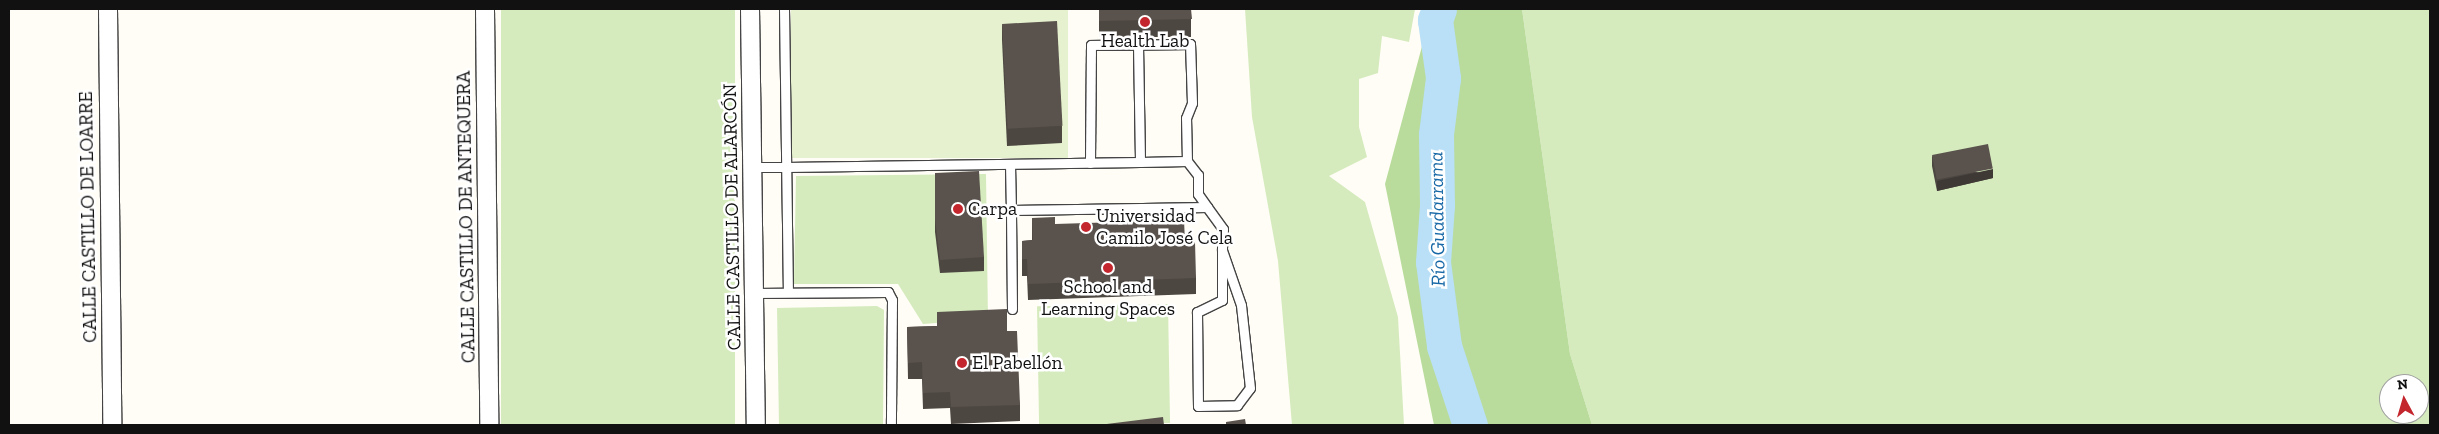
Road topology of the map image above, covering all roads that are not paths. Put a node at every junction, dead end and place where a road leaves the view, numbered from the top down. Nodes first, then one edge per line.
1 (108, 9) edge
2 (485, 9) edge
3 (750, 9) edge
4 (784, 9) edge
5 (1138, 45) junction
6 (1187, 161) junction
7 (1140, 162) junction
8 (1090, 163) junction
9 (1010, 164) junction
10 (786, 167) junction
11 (752, 168) junction
12 (1207, 207) junction
13 (1011, 210) junction
14 (1222, 250) junction
15 (788, 292) junction
16 (754, 293) junction
17 (1012, 309) dead end
18 (112, 425) edge
19 (489, 425) edge
20 (756, 425) edge
21 (891, 425) edge

1 - 18 street, CALLE CASTILLO DE LOARRE
2 - 19 street, CALLE CASTILLO DE ANTEQUERA
3 - 11 street, CALLE CASTILLO DE ALARCÓN
4 - 10 lane
5 - 6 lane
5 - 7 lane
5 - 8 lane
6 - 7 lane
6 - 12 lane
7 - 8 lane
8 - 9 lane
9 - 10 lane
9 - 13 lane
10 - 11 lane
10 - 15 lane
11 - 16 street, CALLE CASTILLO DE ALARCÓN
12 - 13 lane
12 - 14 lane
13 - 17 lane
14 - 14 lane
15 - 16 lane
15 - 21 lane
16 - 20 street, CALLE CASTILLO DE ALARCÓN

